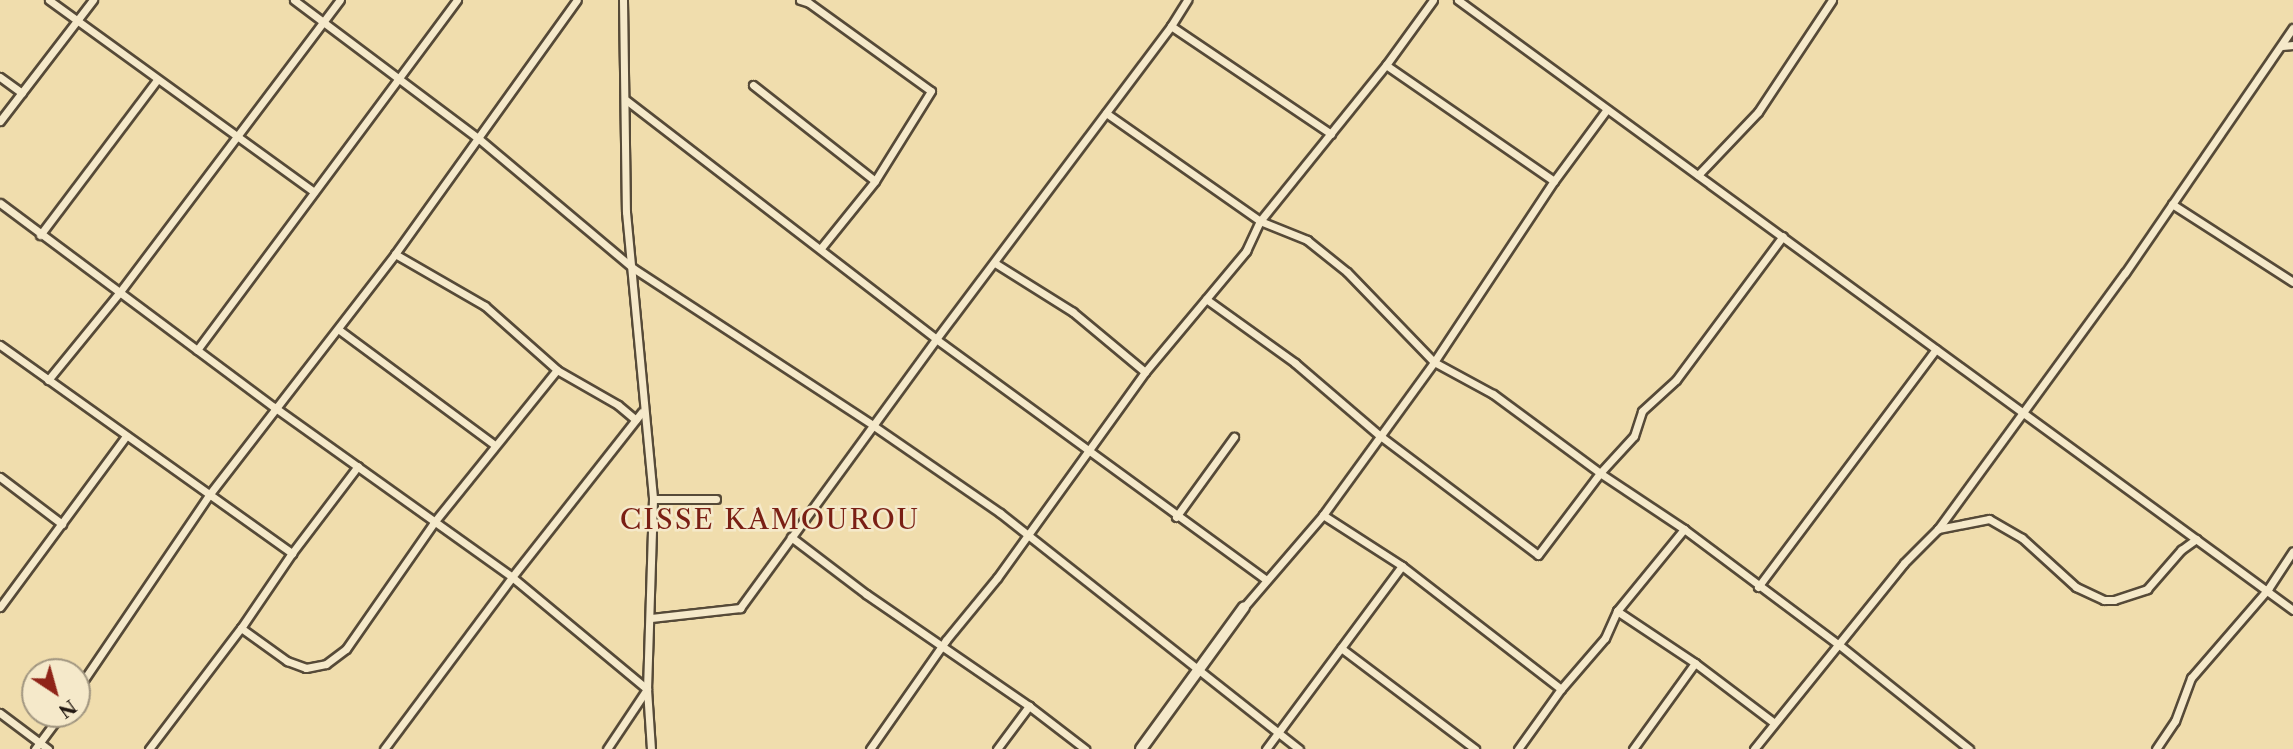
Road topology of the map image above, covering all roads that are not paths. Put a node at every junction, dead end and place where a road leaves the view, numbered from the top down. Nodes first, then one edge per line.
1 (49, 0) edge
2 (93, 0) edge
3 (295, 0) edge
4 (340, 0) edge
5 (457, 0) edge
6 (577, 0) edge
7 (623, 0) edge
8 (800, 0) edge
9 (1187, 0) edge
10 (1433, 0) edge
11 (1458, 0) edge
12 (1832, 0) edge
13 (78, 21) junction
14 (324, 21) junction
15 (1171, 26) junction
16 (2293, 28) edge
17 (2293, 45) edge
18 (2282, 46) junction
19 (1387, 65) junction
20 (0, 77) edge
21 (157, 80) junction
22 (397, 80) junction
23 (753, 85) dead end
24 (22, 93) junction
25 (626, 100) junction
26 (1607, 109) junction
27 (1106, 113) junction
28 (0, 121) edge
29 (1331, 134) junction
30 (238, 135) junction
31 (478, 138) junction
32 (1698, 175) junction
33 (875, 181) junction
34 (1554, 181) junction
35 (314, 191) junction
36 (0, 203) edge
37 (2172, 204) junction
38 (1260, 221) junction
39 (40, 235) junction
40 (1783, 236) junction
41 (821, 248) junction
42 (395, 254) junction
43 (995, 263) junction
44 (633, 268) junction
45 (2293, 282) edge
46 (119, 293) junction
47 (1206, 299) junction
48 (338, 329) junction
49 (936, 339) junction
50 (0, 345) edge
51 (1936, 349) junction
52 (197, 350) junction
53 (1434, 362) junction
54 (557, 370) junction
55 (1145, 372) junction
56 (48, 380) junction
57 (274, 407) junction
58 (643, 412) junction
59 (2022, 414) junction
60 (636, 420) junction
61 (874, 426) junction
62 (1379, 435) junction
63 (126, 436) junction
64 (1234, 437) dead end
65 (495, 445) junction
66 (1086, 451) junction
67 (358, 466) junction
68 (1600, 473) junction
69 (0, 477) edge
70 (209, 495) junction
71 (653, 499) junction
72 (716, 499) dead end
73 (1323, 515) junction
74 (1176, 517) junction
75 (435, 521) junction
76 (62, 524) junction
77 (1684, 529) junction
78 (1938, 529) junction
79 (1027, 534) junction
80 (791, 537) junction
81 (2196, 539) junction
82 (2293, 551) edge
83 (292, 553) junction
84 (1402, 566) junction
85 (512, 577) junction
86 (1266, 580) junction
87 (1758, 587) junction
88 (2268, 589) junction
89 (0, 592) edge
90 (7, 598) junction
91 (0, 607) edge
92 (1244, 607) joint
93 (2293, 610) edge
94 (1617, 611) junction
95 (651, 618) junction
96 (241, 628) junction
97 (1838, 644) junction
98 (941, 647) junction
99 (1341, 648) junction
100 (1695, 663) junction
101 (91, 669) edge
102 (1199, 669) junction
103 (647, 689) junction
104 (1561, 689) junction
105 (1029, 706) junction
106 (0, 713) edge
107 (1773, 722) junction
108 (51, 728) edge
109 (1277, 733) junction
110 (38, 746) edge
111 (48, 749) edge
112 (149, 749) edge
113 (384, 749) edge
114 (607, 749) edge
115 (651, 749) edge
116 (870, 749) edge
117 (998, 749) edge
118 (1085, 749) edge
119 (1141, 749) edge
120 (1266, 749) edge
121 (1299, 749) edge
122 (1475, 749) edge
123 (1518, 749) edge
124 (1633, 749) edge
125 (1754, 749) edge
126 (1969, 749) edge
127 (2156, 749) edge

1 - 13 street
2 - 13 street
3 - 14 street
4 - 14 street
5 - 22 street
6 - 31 street
7 - 25 street
8 - 33 street
9 - 15 street
10 - 19 street
11 - 26 street
12 - 32 street
13 - 21 street
13 - 24 street
14 - 22 street
14 - 30 street
15 - 27 street
15 - 29 street
16 - 18 street
17 - 18 street
18 - 37 street
19 - 29 street
19 - 34 street
20 - 24 street
21 - 30 street
21 - 39 street
22 - 31 street
22 - 35 street
23 - 33 street
24 - 28 street
25 - 41 street
25 - 44 street
26 - 32 street
26 - 34 street
27 - 38 street
27 - 43 street
29 - 38 street
30 - 35 street
30 - 46 street
31 - 42 street
31 - 44 street
32 - 40 street
33 - 41 street
34 - 53 street
35 - 52 street
36 - 39 street
37 - 45 street
37 - 59 street
38 - 47 street
38 - 53 street
39 - 46 street
40 - 51 street
40 - 68 street
41 - 49 street
42 - 48 street
42 - 54 street
43 - 49 street
43 - 55 street
44 - 58 street
44 - 61 street
46 - 52 street
46 - 56 street
47 - 55 street
47 - 62 street
48 - 57 street
48 - 65 street
49 - 61 street
49 - 66 street
50 - 56 street
51 - 59 street
51 - 87 street
52 - 57 street
53 - 62 street
53 - 68 street
54 - 60 street
54 - 65 street
55 - 66 street
56 - 63 street
57 - 67 street
57 - 70 street
58 - 60 street
58 - 71 street
59 - 78 street
59 - 81 street
60 - 85 street
61 - 79 street
61 - 80 street
62 - 68 street
62 - 73 street
63 - 70 street
63 - 76 street
64 - 74 street
65 - 75 street
66 - 74 street
66 - 79 street
67 - 75 street
67 - 83 street
68 - 77 street
69 - 76 street
70 - 83 street
70 - 101 street
71 - 72 street
71 - 95 street
73 - 84 street
73 - 86 street
74 - 86 street
75 - 85 street
75 - 96 street
76 - 90 street
77 - 87 street
77 - 94 street
78 - 81 street
78 - 97 street
79 - 98 street
79 - 102 street
80 - 95 street
80 - 98 street
81 - 88 street
82 - 88 street
83 - 96 street
84 - 99 street
84 - 104 street
85 - 103 street
85 - 113 street
86 - 92 street
87 - 97 street
88 - 93 street
88 - 127 street
89 - 90 street
90 - 91 street
92 - 102 street
94 - 100 street
94 - 104 street
95 - 103 street
96 - 112 street
97 - 107 street
97 - 126 street
98 - 105 street
98 - 116 street
99 - 109 street
99 - 122 street
100 - 107 street
100 - 124 street
102 - 109 street
102 - 119 street
103 - 114 street
103 - 115 street
104 - 123 street
105 - 117 street
105 - 118 street
106 - 110 street
107 - 125 street
108 - 110 street
109 - 120 street
109 - 121 street
110 - 111 street

